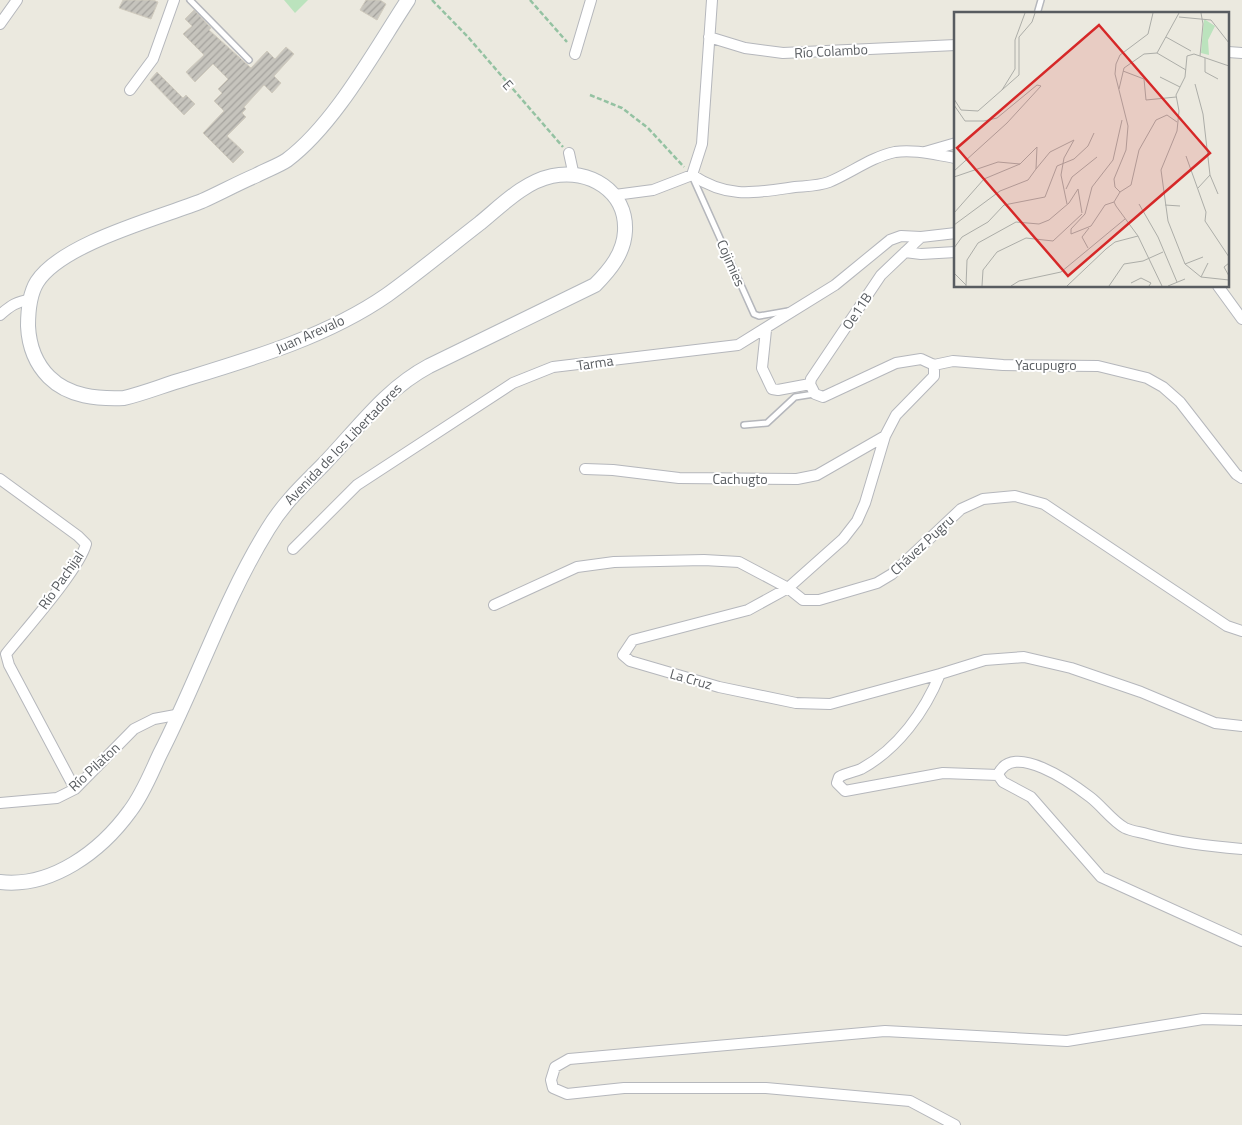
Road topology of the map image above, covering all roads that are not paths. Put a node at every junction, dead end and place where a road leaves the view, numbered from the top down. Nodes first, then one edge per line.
1 (17, 0) edge
2 (174, 0) edge
3 (190, 0) edge
4 (408, 0) edge
5 (590, 0) edge
6 (712, 0) edge
7 (0, 24) edge
8 (709, 37) junction
9 (954, 45) edge
10 (575, 54) dead end
11 (249, 60) dead end
12 (130, 90) dead end
13 (954, 144) edge
14 (922, 152) junction
15 (569, 153) road end
16 (954, 158) edge
17 (574, 176) junction
18 (692, 176) junction
19 (616, 196) junction
20 (954, 233) edge
21 (921, 236) junction
22 (905, 252) junction
23 (954, 252) edge
24 (1219, 288) edge
25 (30, 300) junction
26 (794, 310) junction
27 (0, 315) edge
28 (1242, 319) edge
29 (766, 330) junction
30 (934, 365) junction
31 (810, 384) junction
32 (814, 394) junction
33 (744, 426) dead end
34 (885, 436) junction
35 (585, 470) dead end
36 (1242, 478) edge
37 (0, 479) edge
38 (293, 549) dead end
39 (788, 588) junction
40 (494, 605) dead end
41 (1242, 631) edge
42 (940, 674) junction
43 (181, 714) junction
44 (1242, 726) edge
45 (998, 775) junction
46 (75, 789) junction
47 (0, 803) edge
48 (1242, 849) edge
49 (0, 882) edge
50 (1242, 941) edge
51 (1242, 1020) edge
52 (955, 1125) edge

1 - 7 street
2 - 12 street
3 - 11 lane
4 - 25 street
5 - 10 street
6 - 8 street
8 - 9 street, Río Colambo
8 - 18 street
13 - 14 street
14 - 16 street
14 - 18 street
15 - 17 street
17 - 19 street, Juan Arevalo
17 - 25 street, Juan Arevalo
18 - 19 street
18 - 26 lane, Cojimies
19 - 43 street, Avenida de los Libertadores
20 - 21 street, Tarma
21 - 22 street, Oe11B
21 - 26 street, Tarma
22 - 23 street
22 - 31 street, Oe11B
24 - 28 street
25 - 27 street
26 - 29 street, Tarma
29 - 31 street
29 - 38 street, Tarma
30 - 32 street, Yacupugro
30 - 34 street
30 - 36 street, Yacupugro
31 - 32 street
32 - 33 lane
34 - 35 street, Cachugto
34 - 39 street
37 - 46 street, Río Pachijal
39 - 40 street, Chávez Pugru
39 - 41 street, Chávez Pugru
39 - 42 street, La Cruz
42 - 44 street
42 - 45 street
43 - 46 street, Río Pilaton
43 - 49 street, Avenida de los Libertadores
45 - 48 street
45 - 50 street
46 - 47 street, Río Pilaton
51 - 52 street

